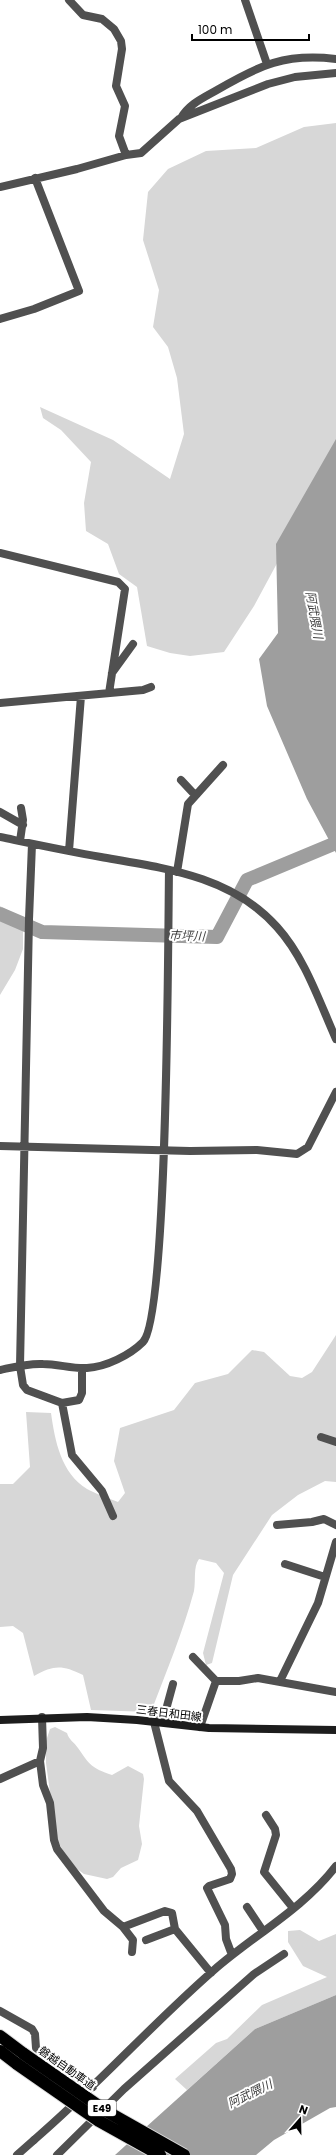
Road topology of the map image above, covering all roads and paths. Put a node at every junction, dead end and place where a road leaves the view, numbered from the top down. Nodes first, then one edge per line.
1 (69, 0) edge
2 (245, 0) edge
3 (336, 59) edge
4 (267, 64) junction
5 (336, 73) edge
6 (181, 118) junction
7 (126, 155) junction
8 (36, 178) junction
9 (0, 187) edge
10 (0, 319) edge
11 (0, 553) edge
12 (133, 644) dead end
13 (112, 673) junction
14 (151, 688) dead end
15 (109, 693) junction
16 (81, 696) junction
17 (0, 703) edge
18 (223, 765) dead end
19 (181, 780) dead end
20 (195, 795) junction
21 (21, 808) dead end
22 (0, 812) edge
23 (23, 825) junction
24 (0, 837) edge
25 (20, 841) junction
26 (32, 844) junction
27 (69, 851) junction
28 (173, 871) junction
29 (336, 1039) edge
30 (336, 1092) edge
31 (0, 1146) edge
32 (25, 1146) junction
33 (163, 1149) junction
34 (20, 1366) junction
35 (82, 1368) junction
36 (0, 1370) edge
37 (62, 1404) junction
38 (321, 1437) dead end
39 (336, 1442) edge
40 (113, 1516) dead end
41 (277, 1525) dead end
42 (336, 1525) edge
43 (336, 1542) edge
44 (285, 1564) dead end
45 (325, 1577) junction
46 (193, 1657) dead end
47 (216, 1681) junction
48 (280, 1682) junction
49 (173, 1684) dead end
50 (336, 1692) edge
51 (42, 1717) junction
52 (164, 1717) junction
53 (0, 1720) edge
54 (154, 1722) junction
55 (200, 1727) junction
56 (336, 1730) edge
57 (40, 1761) junction
58 (0, 1779) edge
59 (266, 1815) dead end
60 (335, 1868) edge
61 (248, 1907) dead end
62 (293, 1908) junction
63 (123, 1927) junction
64 (175, 1929) junction
65 (263, 1931) junction
66 (146, 1940) dead end
67 (132, 1952) dead end
68 (284, 1954) dead end
69 (232, 1955) junction
70 (211, 1973) junction
71 (0, 2011) edge
72 (0, 2036) edge
73 (0, 2051) edge
74 (20, 2059) junction
75 (93, 2087) junction
76 (17, 2155) edge
77 (57, 2155) edge
78 (160, 2155) edge
79 (184, 2155) edge

1 - 7 street
2 - 4 street
3 - 4 street
4 - 6 street
5 - 6 street
6 - 7 street
7 - 8 street
8 - 9 street
8 - 10 street
11 - 13 street
12 - 13 street
13 - 15 street
14 - 15 street
15 - 16 street
16 - 17 street
16 - 27 street
18 - 20 street
19 - 20 street
20 - 28 street
21 - 23 street
22 - 23 street
23 - 25 street
24 - 25 street
25 - 26 street
26 - 27 street
26 - 32 street
27 - 28 street
28 - 29 street
28 - 33 street
30 - 33 street
31 - 32 street
32 - 33 street
32 - 34 street
33 - 35 street
34 - 35 street
34 - 36 street
34 - 37 street
35 - 37 street
37 - 40 street
38 - 39 street
41 - 42 street
43 - 45 street
44 - 45 street
45 - 48 street
46 - 47 street
47 - 48 street
47 - 55 street
48 - 50 street
49 - 52 street
51 - 53 main road, 三春日和田線
51 - 54 main road, 三春日和田線
51 - 57 street
52 - 54 street
52 - 55 street
54 - 55 main road, 三春日和田線
54 - 69 street
55 - 56 main road, 三春日和田線
57 - 58 street
57 - 63 street
59 - 62 street
60 - 62 street
61 - 65 street
62 - 65 street
63 - 64 street
63 - 67 street
64 - 66 street
64 - 70 street
65 - 69 street
68 - 77 street
69 - 70 street
70 - 75 street
71 - 75 street
72 - 74 highway, 磐越自動車道 / E49
73 - 74 highway, 磐越自動車道 / E49
74 - 78 highway, 磐越自動車道 / E49, bridge
74 - 79 highway, 磐越自動車道 / E49, bridge
75 - 76 street

